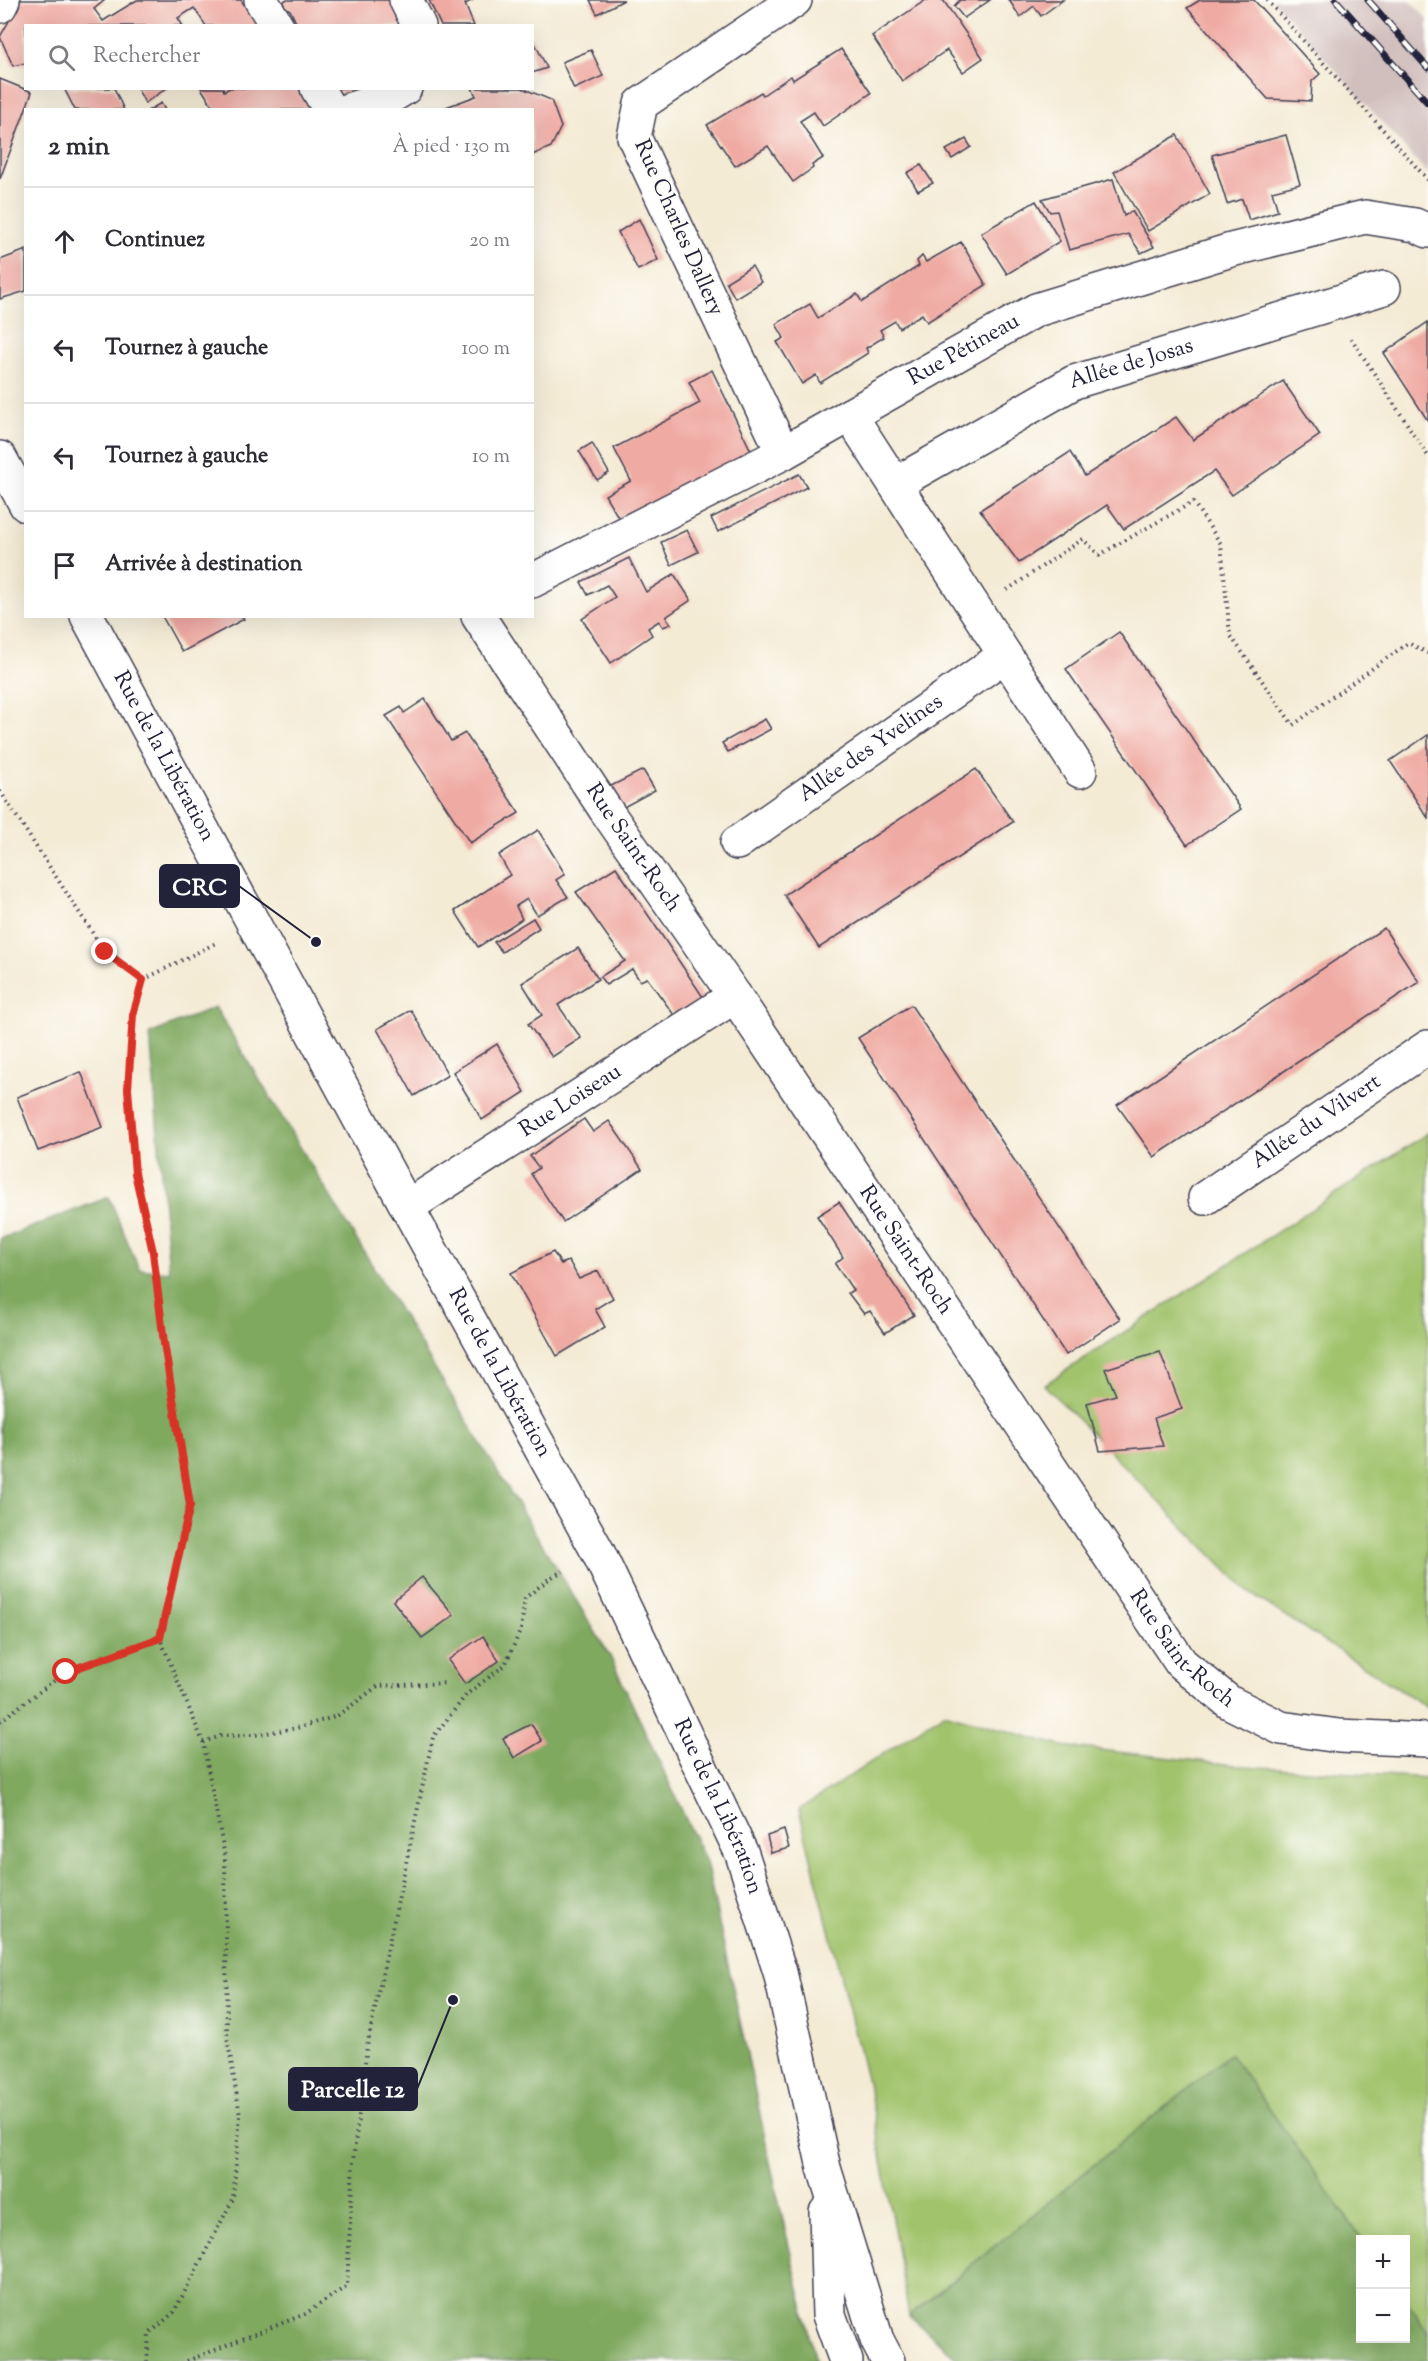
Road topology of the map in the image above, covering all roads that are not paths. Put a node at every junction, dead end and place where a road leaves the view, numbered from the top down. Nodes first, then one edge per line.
1 (3, 0) edge
2 (261, 0) edge
3 (406, 0) edge
4 (795, 0) edge
5 (0, 6) edge
6 (276, 24) edge
7 (418, 24) edge
8 (317, 90) edge
9 (402, 90) edge
10 (329, 108) edge
11 (354, 108) edge
12 (1428, 231) edge
13 (1384, 288) dead end
14 (850, 415) junction
15 (783, 453) junction
16 (0, 458) edge
17 (895, 484) junction
18 (24, 500) edge
19 (534, 580) edge
20 (88, 618) edge
21 (479, 618) edge
22 (1004, 656) junction
23 (1080, 771) dead end
24 (736, 843) dead end
25 (735, 996) junction
26 (1428, 1047) edge
27 (1205, 1198) dead end
28 (407, 1207) junction
29 (1428, 1740) edge
30 (824, 2168) junction
31 (846, 2361) edge
32 (888, 2361) edge

1 - 5 street
2 - 6 street
3 - 7 street
4 - 15 street, Rue Charles Dallery
8 - 10 street
9 - 11 street
12 - 14 street, Rue Pétineau
13 - 17 street, Allée de Josas
14 - 15 street, Rue Pétineau
14 - 17 street
15 - 19 street, Rue Pétineau
16 - 18 street
17 - 22 street
20 - 28 street, Rue de la Libération
21 - 25 street, Rue Saint-Roch
22 - 23 street
22 - 24 street, Allée des Yvelines
25 - 28 street, Rue Loiseau
25 - 29 street, Rue Saint-Roch
26 - 27 street, Allée du Vilvert
28 - 30 street, Rue de la Libération
30 - 31 street, Rue de la Libération
30 - 32 street, Rue de la Libération

